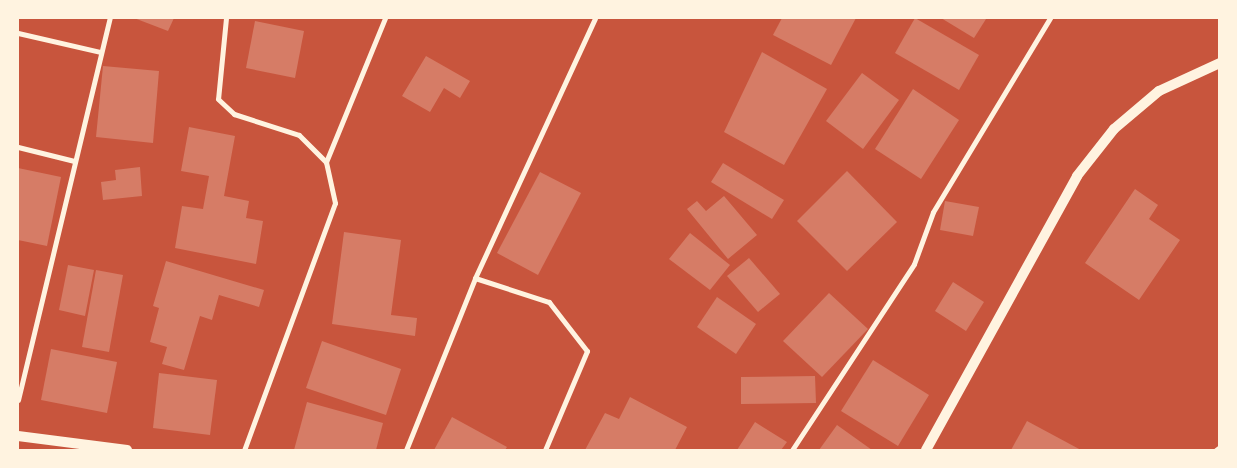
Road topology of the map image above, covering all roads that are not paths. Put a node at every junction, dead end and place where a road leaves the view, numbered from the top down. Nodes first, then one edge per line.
1 (110, 18) edge
2 (226, 18) edge
3 (385, 18) edge
4 (595, 18) edge
5 (1050, 18) edge
6 (18, 33) edge
7 (100, 52) junction
8 (1220, 63) edge
9 (18, 147) edge
10 (74, 161) junction
11 (326, 162) junction
12 (475, 278) junction
13 (18, 400) edge
14 (18, 436) edge
15 (1220, 448) edge
16 (127, 450) edge
17 (244, 450) edge
18 (406, 450) edge
19 (545, 450) edge
20 (792, 450) edge
21 (926, 450) edge
22 (1216, 450) edge

1 - 7 street
2 - 11 street
3 - 11 street
4 - 12 street
5 - 20 street
6 - 7 street
7 - 10 street
8 - 21 main road
9 - 10 street
10 - 13 street
11 - 17 street
12 - 18 street
12 - 19 street
14 - 16 main road
15 - 22 street

